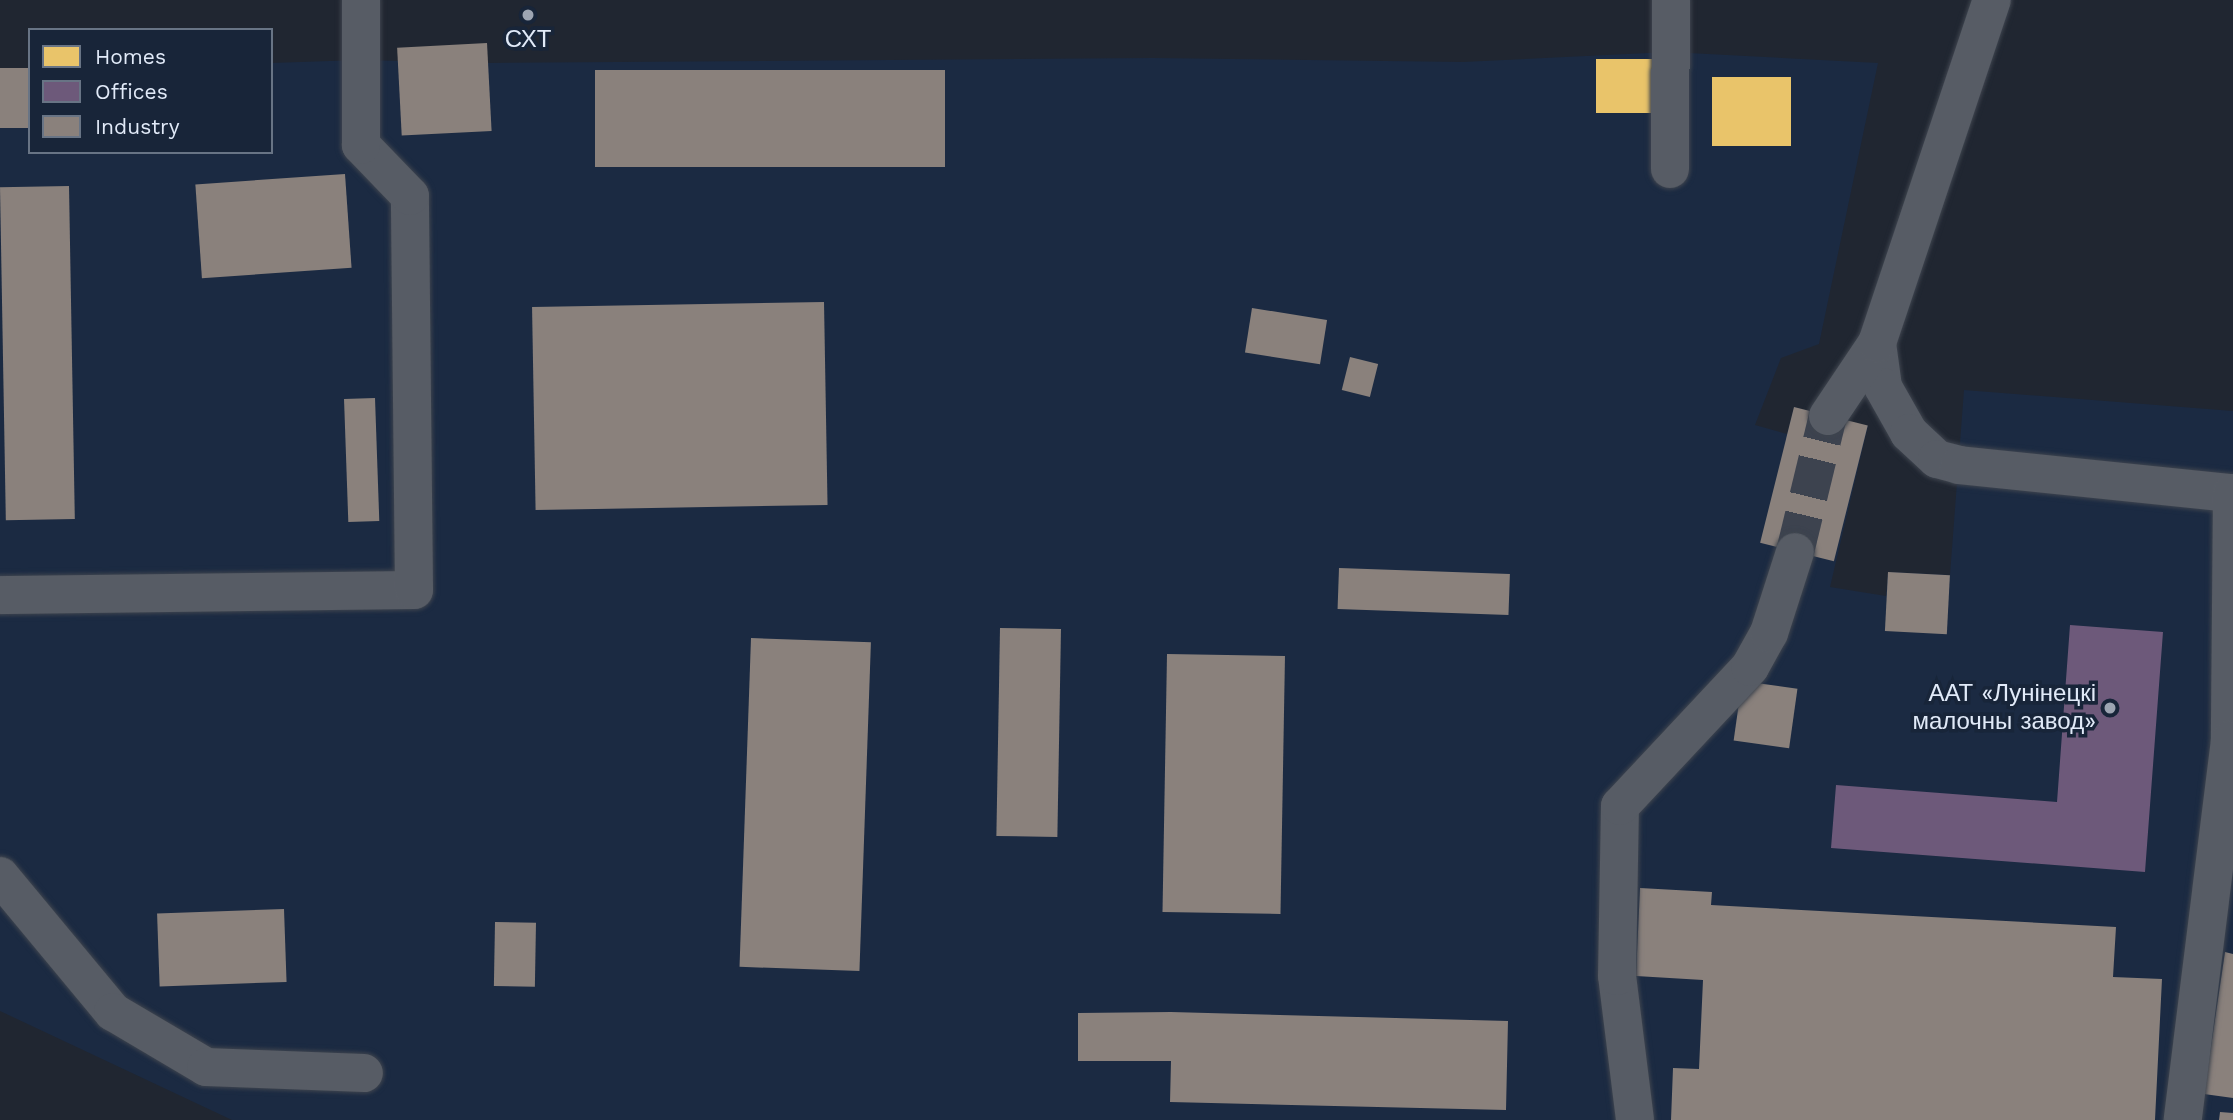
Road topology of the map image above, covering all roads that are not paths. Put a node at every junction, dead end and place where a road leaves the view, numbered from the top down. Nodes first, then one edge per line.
1 (361, 0) edge
2 (1671, 0) edge
3 (1992, 0) edge
4 (1670, 169) dead end
5 (1877, 343) junction
6 (1828, 416) tunnel mouth
7 (1795, 552) tunnel mouth
8 (0, 595) edge
9 (2231, 740) edge
10 (0, 876) edge
11 (2219, 938) edge
12 (365, 1073) dead end
13 (1635, 1120) edge
14 (2183, 1120) edge

1 - 8 lane
2 - 4 lane
3 - 5 lane
5 - 6 lane
5 - 9 lane
7 - 13 lane
9 - 11 lane
10 - 12 lane
11 - 14 lane

